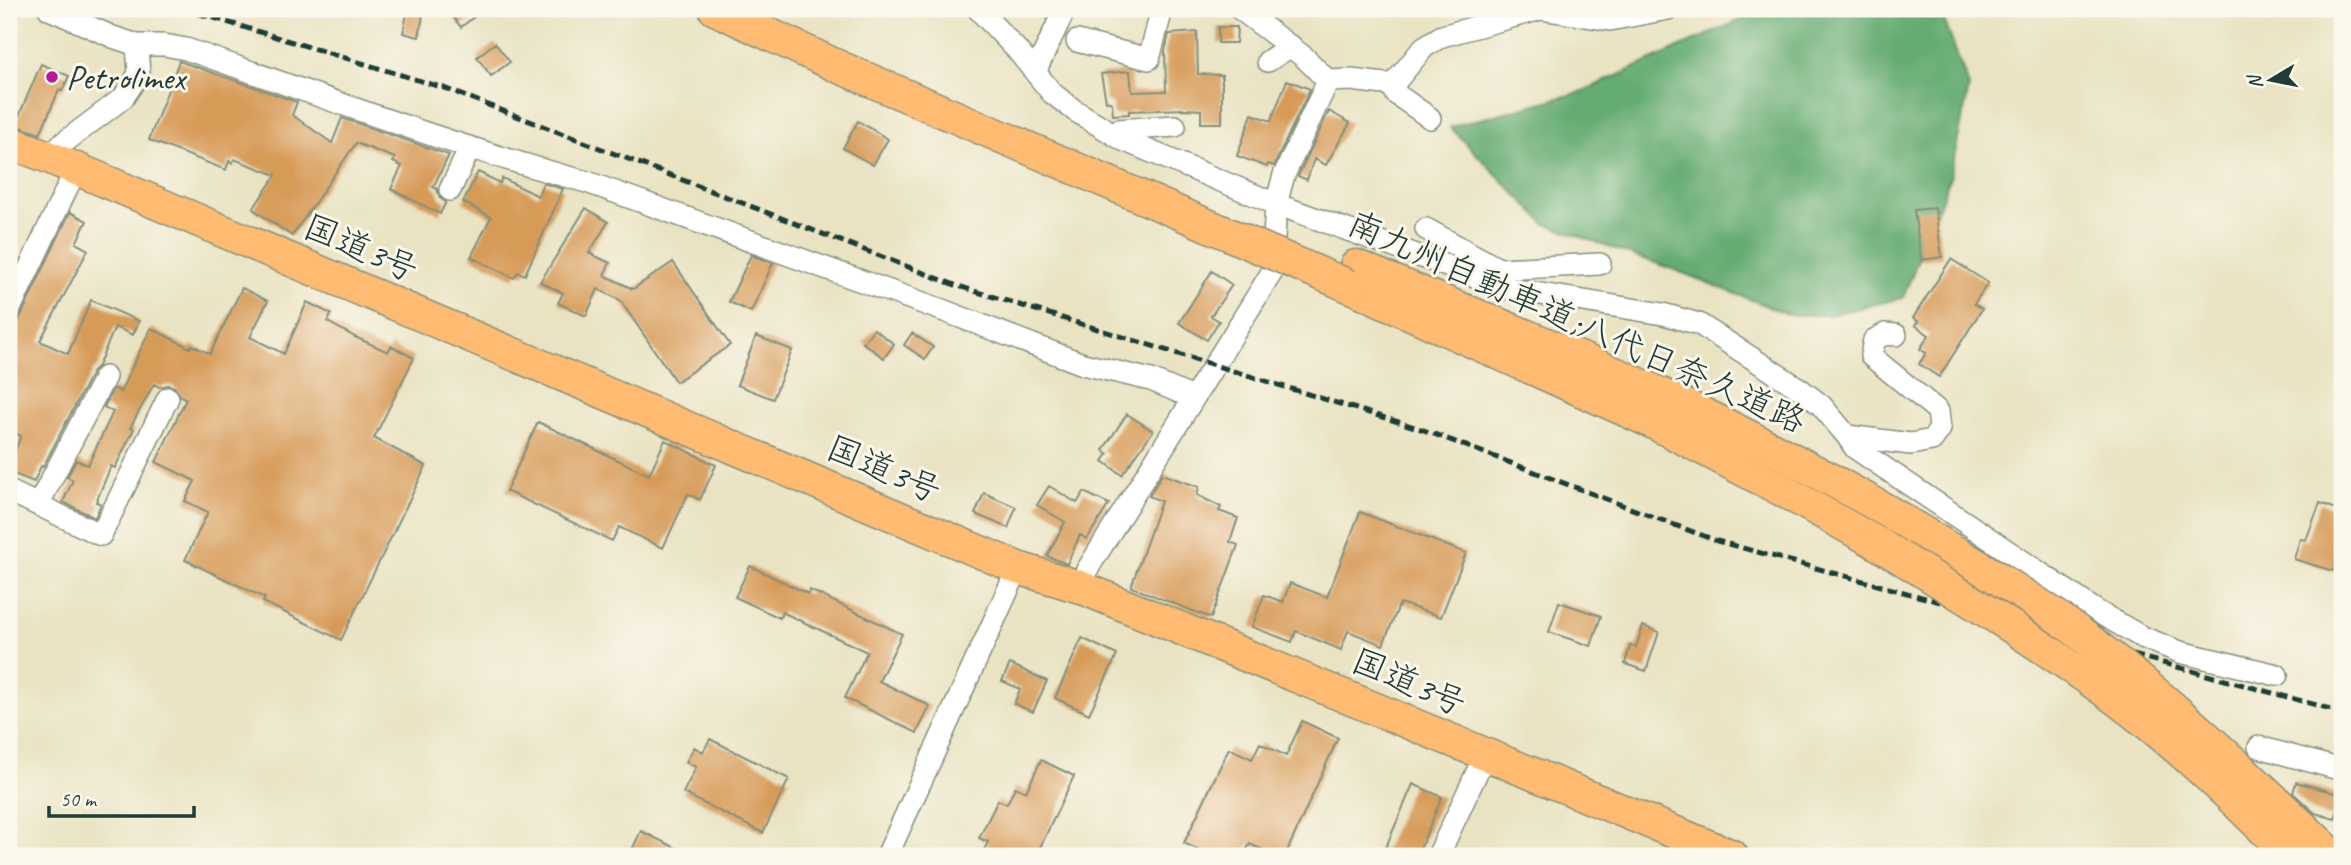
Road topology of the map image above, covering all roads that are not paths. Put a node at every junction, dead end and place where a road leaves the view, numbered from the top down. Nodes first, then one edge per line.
1 (50, 9) edge
2 (715, 9) edge
3 (749, 9) edge
4 (978, 9) edge
5 (1065, 9) edge
6 (1161, 9) edge
7 (1240, 9) edge
8 (1473, 9) edge
9 (1668, 9) edge
10 (1490, 23) junction
11 (1077, 41) dead end
12 (137, 45) junction
13 (1291, 46) junction
14 (840, 59) junction
15 (1268, 61) dead end
16 (1035, 72) junction
17 (1328, 81) junction
18 (1393, 85) junction
19 (1430, 118) dead end
20 (1175, 126) dead end
21 (1112, 133) junction
22 (9, 142) edge
23 (470, 148) junction
24 (46, 156) junction
25 (76, 169) junction
26 (450, 190) dead end
27 (1276, 204) junction
28 (1426, 229) dead end
29 (1600, 264) dead end
30 (1492, 275) junction
31 (1352, 276) junction
32 (9, 311) edge
33 (1896, 335) dead end
34 (105, 377) dead end
35 (167, 398) dead end
36 (1193, 398) junction
37 (1847, 436) junction
38 (9, 491) edge
39 (38, 505) junction
40 (1018, 568) junction
41 (1080, 587) junction
42 (2277, 675) dead end
43 (2259, 747) dead end
44 (1485, 755) junction
45 (2342, 770) edge
46 (887, 856) edge
47 (1438, 856) edge
48 (1732, 856) edge
49 (2291, 856) edge
50 (2333, 856) edge

1 - 12 street
2 - 14 highway, 南九州自動車道;八代日奈久道路
3 - 14 highway, 南九州自動車道;八代日奈久道路
4 - 16 street
5 - 16 street
6 - 11 street
7 - 13 street
8 - 10 street
9 - 10 street
10 - 18 street
12 - 23 street
12 - 24 street
13 - 15 street
13 - 17 street
14 - 31 highway, 南九州自動車道;八代日奈久道路, bridge
16 - 21 street
17 - 18 street
17 - 27 street
18 - 19 street
20 - 21 street
21 - 27 street
22 - 24 highway, 国道3号
23 - 26 street
23 - 36 street
24 - 25 highway, 国道3号
25 - 32 street
25 - 40 highway, 国道3号
27 - 30 street
27 - 36 street
28 - 30 street
29 - 30 street
30 - 37 street
31 - 49 highway, 南九州自動車道;八代日奈久道路, bridge
31 - 50 highway, 南九州自動車道;八代日奈久道路, bridge
33 - 37 street
34 - 39 street
35 - 39 street
36 - 41 street
37 - 42 street
38 - 39 street
40 - 41 highway, 国道3号
40 - 46 street
41 - 44 highway, 国道3号
43 - 45 street
44 - 47 street
44 - 48 highway, 国道3号

